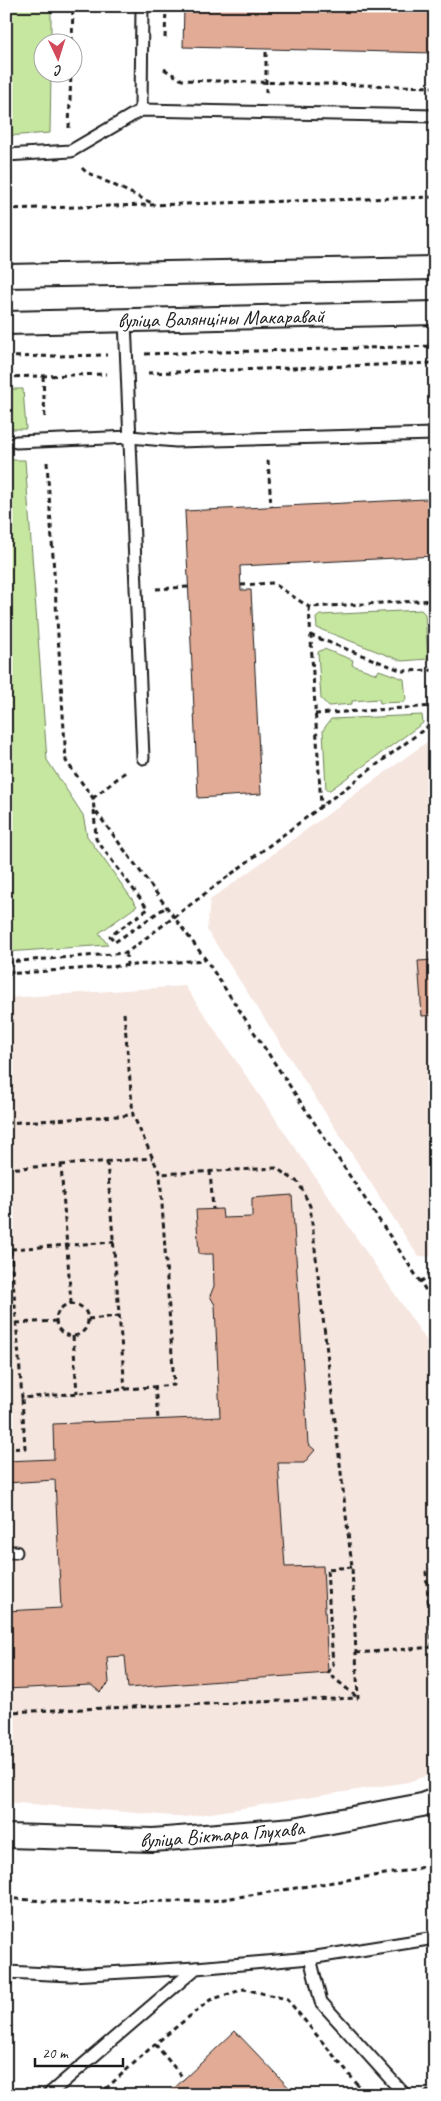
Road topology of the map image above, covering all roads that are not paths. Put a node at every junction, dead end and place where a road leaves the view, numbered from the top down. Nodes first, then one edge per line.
1 (142, 6) edge
2 (141, 110) junction
3 (435, 116) edge
4 (6, 155) edge
5 (435, 268) edge
6 (6, 276) edge
7 (435, 313) edge
8 (124, 320) junction
9 (6, 323) edge
10 (435, 434) edge
11 (130, 437) junction
12 (16, 442) dead end
13 (143, 758) dead end
14 (435, 1800) edge
15 (6, 1836) edge
16 (435, 1938) edge
17 (310, 1958) junction
18 (196, 1968) junction
19 (6, 1972) edge
20 (48, 2095) edge
21 (405, 2095) edge

1 - 2 lane
2 - 3 lane
2 - 4 lane
5 - 6 street
7 - 8 street, вуліца Валянціны Макаравай
8 - 9 street, вуліца Валянціны Макаравай
8 - 11 lane
10 - 11 lane
11 - 12 lane
11 - 13 lane
14 - 15 street, вуліца Віктара Глухава
16 - 17 lane
17 - 18 lane
17 - 21 lane
18 - 19 lane
18 - 20 lane

